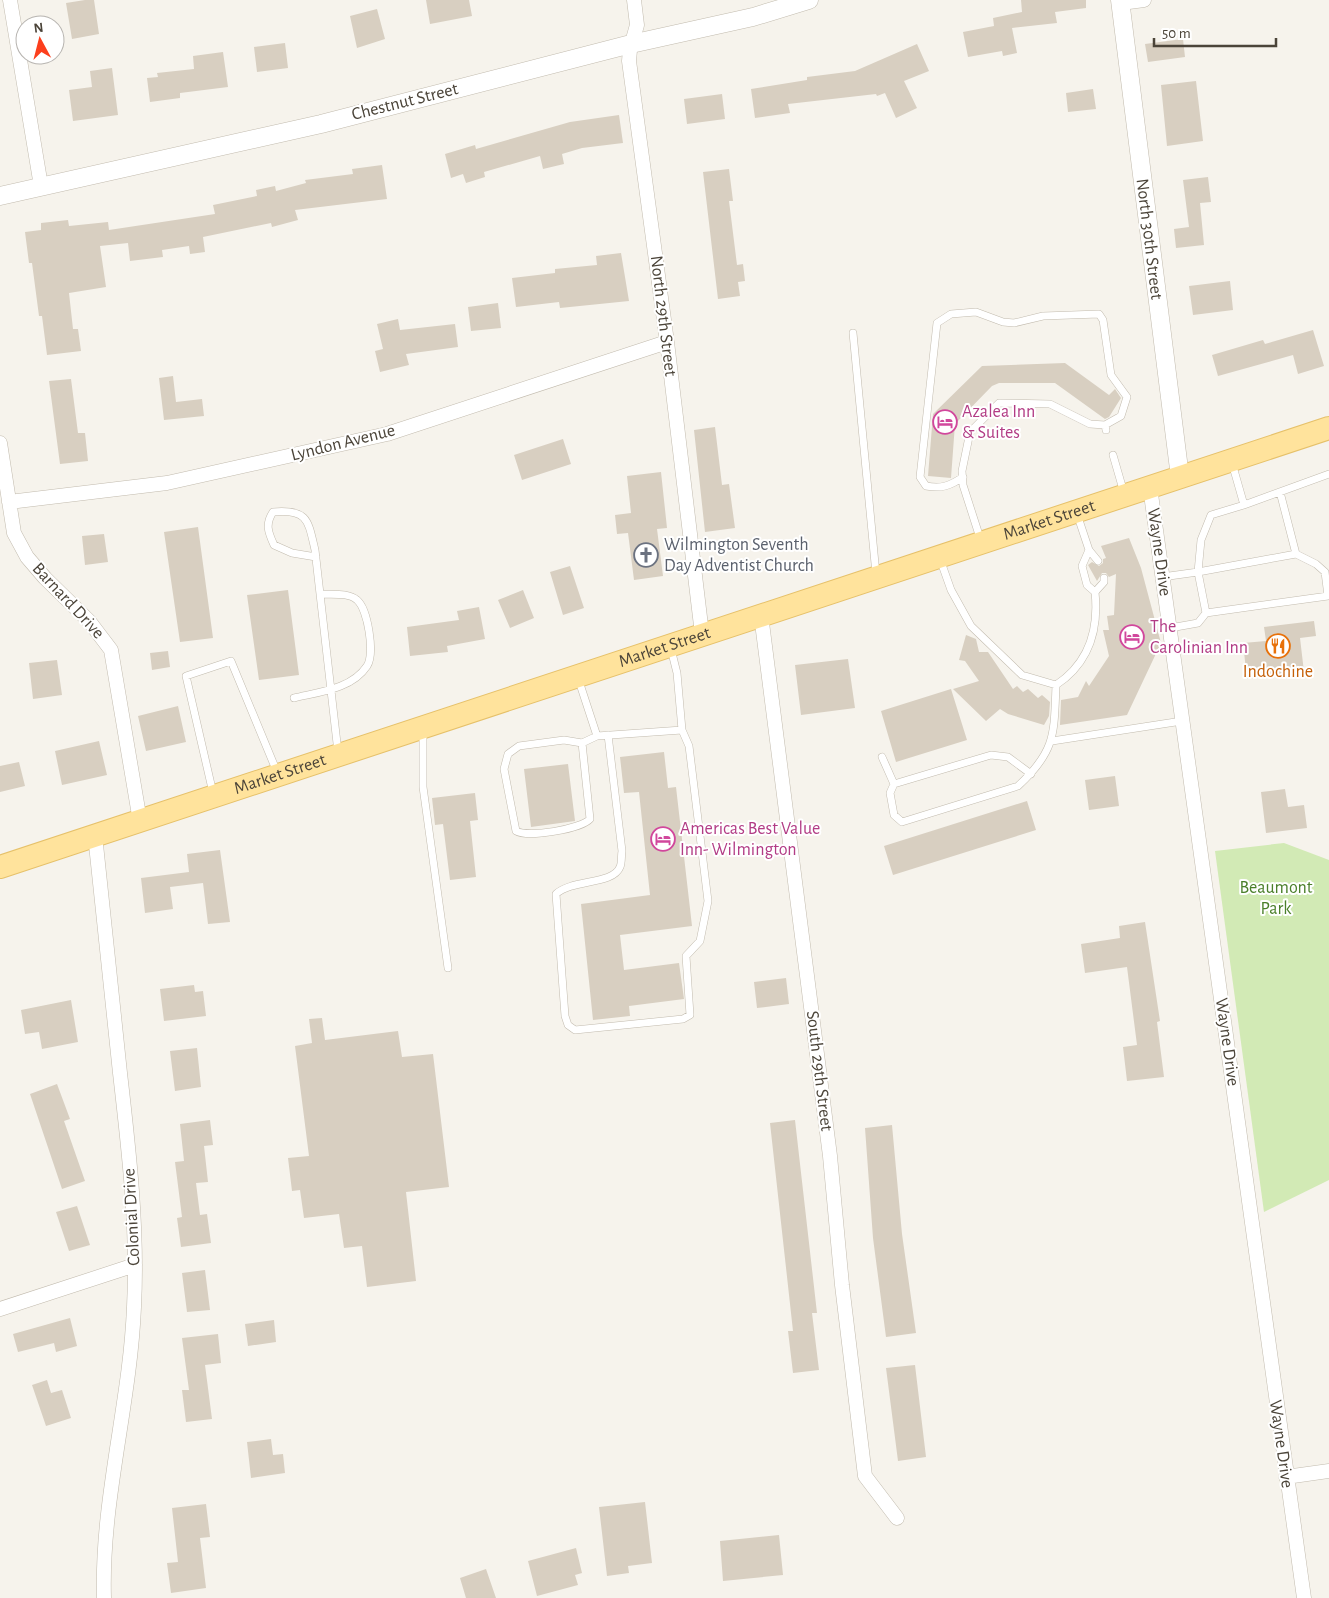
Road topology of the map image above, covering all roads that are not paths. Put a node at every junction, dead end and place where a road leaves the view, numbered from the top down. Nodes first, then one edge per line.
1 (10, 0) edge
2 (634, 0) edge
3 (808, 0) edge
4 (1144, 0) edge
5 (1120, 2) edge
6 (631, 44) junction
7 (41, 186) junction
8 (0, 196) edge
9 (853, 333) dead end
10 (667, 342) junction
11 (1329, 428) edge
12 (0, 443) edge
13 (1113, 454) dead end
14 (1232, 460) junction
15 (1329, 474) edge
16 (963, 477) junction
17 (1180, 477) junction
18 (1150, 487) junction
19 (1280, 492) junction
20 (1125, 495) junction
21 (8, 502) junction
22 (1244, 505) junction
23 (1076, 511) junction
24 (982, 542) junction
25 (1089, 550) junction
26 (1296, 554) junction
27 (939, 556) junction
28 (316, 557) junction
29 (1098, 561) dead end
30 (1198, 572) junction
31 (876, 577) junction
32 (1162, 577) junction
33 (1104, 578) dead end
34 (1328, 583) edge
35 (1095, 592) junction
36 (320, 594) junction
37 (1328, 596) edge
38 (1206, 613) junction
39 (761, 614) junction
40 (1170, 628) junction
41 (702, 634) junction
42 (670, 645) junction
43 (577, 676) junction
44 (1056, 685) junction
45 (331, 690) junction
46 (294, 698) dead end
47 (1182, 721) junction
48 (423, 727) junction
49 (682, 730) junction
50 (608, 735) junction
51 (597, 736) junction
52 (1052, 741) junction
53 (582, 743) junction
54 (338, 755) junction
55 (882, 757) dead end
56 (1031, 774) junction
57 (278, 775) junction
58 (894, 784) junction
59 (214, 796) junction
60 (140, 821) junction
61 (95, 835) junction
62 (0, 867) edge
63 (448, 968) dead end
64 (135, 1265) junction
65 (0, 1309) edge
66 (1329, 1471) edge
67 (1286, 1477) junction
68 (897, 1518) dead end
69 (104, 1598) edge
70 (1304, 1598) edge

1 - 7 street
2 - 6 street, North 29th Street
3 - 6 street, Chestnut Street
4 - 5 street
5 - 17 street, North 30th Street
6 - 7 street, Chestnut Street
6 - 10 street, North 29th Street
7 - 8 street, Chestnut Street
9 - 31 lane
10 - 21 street, Lyndon Avenue
10 - 41 street, North 29th Street
11 - 14 main road, Market Street
12 - 21 street, Barnard Drive
13 - 20 lane
14 - 17 main road, Market Street
14 - 22 lane
15 - 19 lane
16 - 16 lane
16 - 24 lane
17 - 18 main road, Market Street
18 - 20 main road, Market Street
18 - 32 street, Wayne Drive
19 - 22 lane
19 - 26 lane
20 - 23 main road, Market Street
21 - 60 street, Barnard Drive
22 - 30 lane
23 - 24 main road, Market Street
23 - 25 lane
24 - 27 main road, Market Street
25 - 29 lane
25 - 35 lane
26 - 30 lane
26 - 34 lane
27 - 31 main road, Market Street
27 - 44 lane
28 - 28 lane
28 - 36 lane
30 - 32 lane
30 - 38 lane
31 - 39 main road, Market Street
32 - 40 street, Wayne Drive
33 - 35 lane
34 - 37 lane
35 - 44 lane
36 - 45 lane
36 - 45 lane
37 - 38 lane
38 - 40 lane
39 - 41 main road, Market Street
39 - 68 street, South 29th Street
40 - 47 street, Wayne Drive
41 - 42 main road, Market Street
42 - 43 main road, Market Street
42 - 49 lane
43 - 48 main road, Market Street
43 - 51 lane
44 - 52 lane
45 - 46 lane
45 - 54 lane
47 - 52 lane
47 - 67 street, Wayne Drive
48 - 54 main road, Market Street
48 - 63 lane
49 - 50 lane
49 - 50 lane
50 - 51 lane
51 - 53 lane
52 - 56 lane
53 - 53 lane
54 - 57 main road, Market Street
55 - 58 lane
56 - 58 lane
56 - 58 lane
57 - 59 main road, Market Street
57 - 59 lane
59 - 60 main road, Market Street
60 - 61 main road, Market Street
61 - 62 main road, Market Street
61 - 64 street, Colonial Drive
64 - 65 street
64 - 69 street, Colonial Drive
66 - 67 street
67 - 70 street, Wayne Drive

